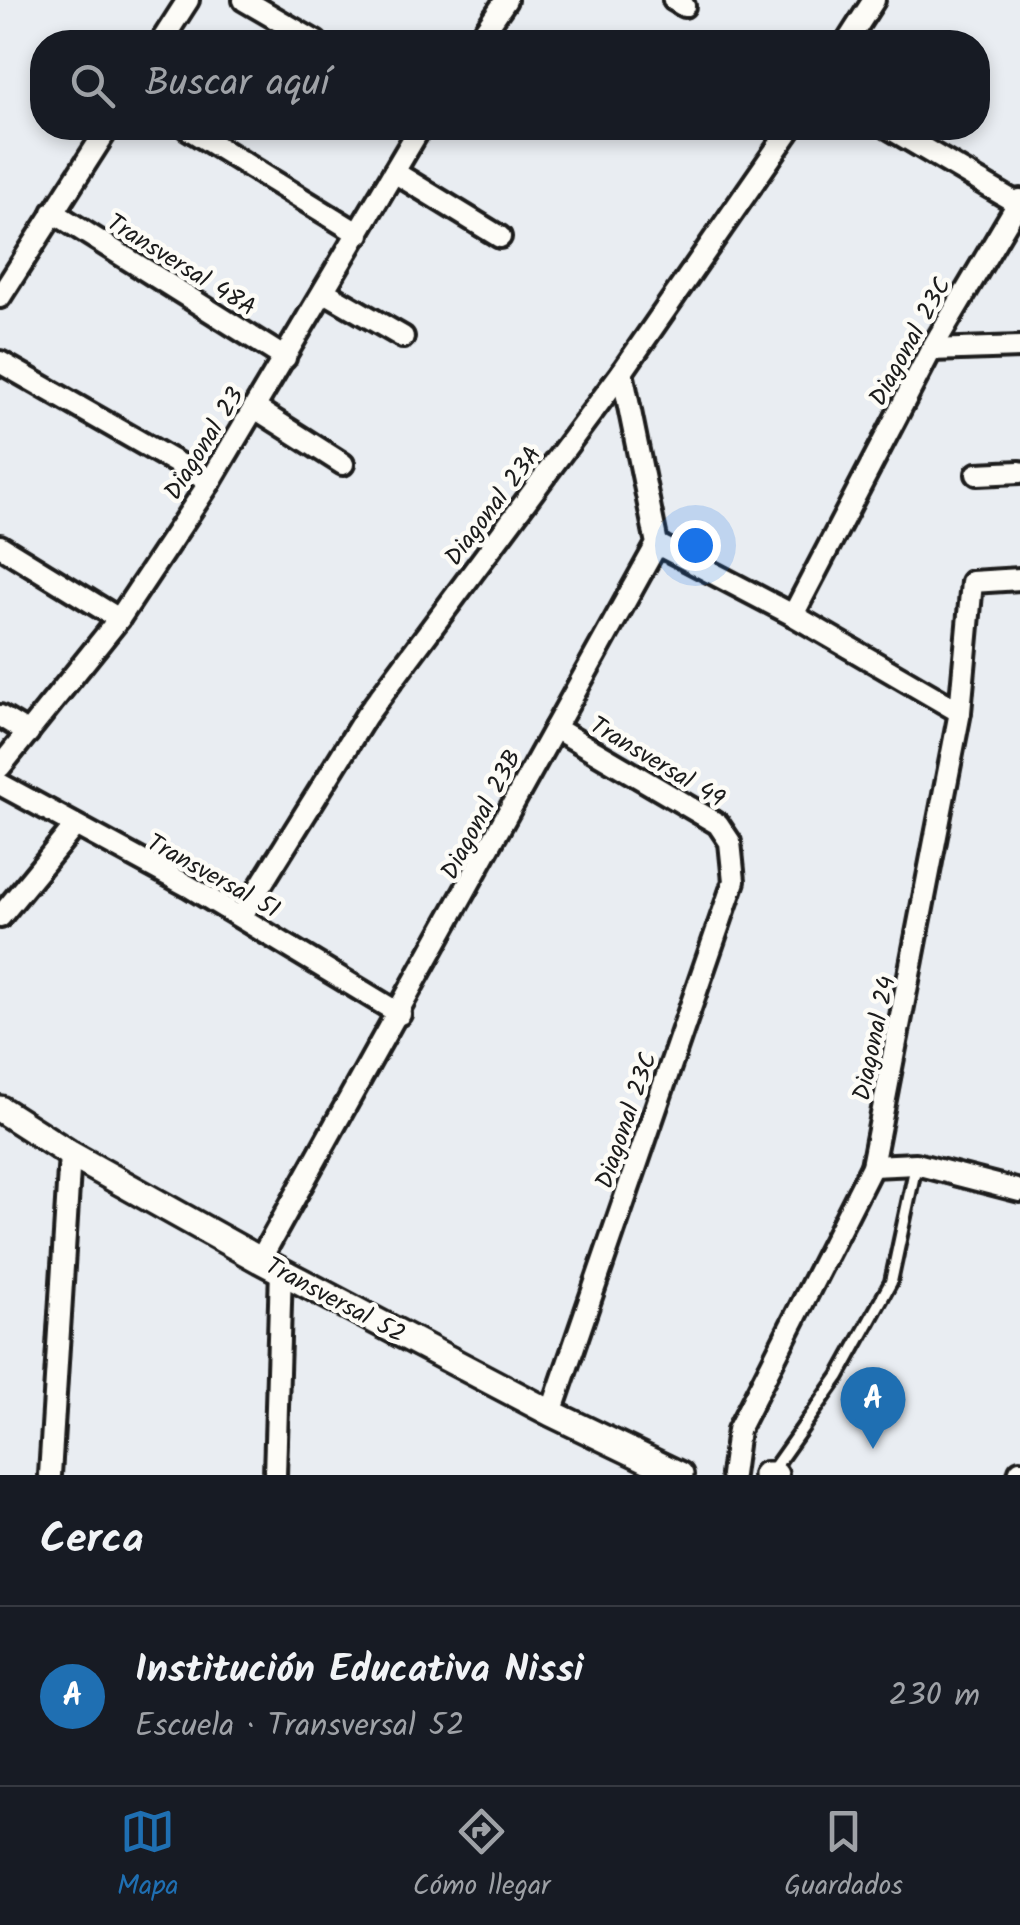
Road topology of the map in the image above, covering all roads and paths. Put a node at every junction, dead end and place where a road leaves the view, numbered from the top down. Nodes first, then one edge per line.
1 (188, 0) edge
2 (244, 0) edge
3 (874, 0) edge
4 (502, 2) edge
5 (169, 30) edge
6 (295, 30) edge
7 (484, 30) edge
8 (855, 30) edge
9 (100, 140) edge
10 (206, 140) edge
11 (413, 140) edge
12 (783, 140) edge
13 (910, 140) edge
14 (394, 172) junction
15 (1019, 203) edge
16 (53, 212) junction
17 (359, 234) junction
18 (500, 237) dead end
19 (324, 292) junction
20 (0, 297) edge
21 (403, 337) dead end
22 (1020, 347) edge
23 (931, 350) junction
24 (285, 358) junction
25 (0, 362) edge
26 (622, 372) junction
27 (255, 408) junction
28 (343, 464) dead end
29 (1020, 472) edge
30 (977, 474) dead end
31 (210, 482) junction
32 (656, 544) junction
33 (0, 546) edge
34 (1020, 578) edge
35 (792, 615) junction
36 (119, 619) junction
37 (960, 712) junction
38 (0, 716) edge
39 (555, 728) junction
40 (28, 732) junction
41 (0, 767) edge
42 (0, 784) edge
43 (73, 828) junction
44 (730, 842) joint
45 (241, 917) junction
46 (0, 918) edge
47 (400, 1014) junction
48 (0, 1109) edge
49 (70, 1154) junction
50 (916, 1164) junction
51 (872, 1166) junction
52 (1020, 1192) edge
53 (270, 1264) junction
54 (551, 1413) junction
55 (50, 1475) edge
56 (274, 1475) edge
57 (680, 1475) edge
58 (732, 1475) edge
59 (770, 1475) edge

1 - 5 street
2 - 6 street
3 - 8 street
4 - 7 street
9 - 16 street
10 - 17 street
11 - 14 street, Diagonal 23
12 - 26 street, Diagonal 23A
13 - 15 street
14 - 17 street, Diagonal 23
14 - 18 street
15 - 23 street, Diagonal 23C
16 - 20 street
16 - 24 street, Transversal 48A
17 - 19 street, Diagonal 23
19 - 21 street
19 - 24 street, Diagonal 23
22 - 23 street
23 - 35 street, Diagonal 23C
24 - 27 street, Diagonal 23
25 - 31 street
26 - 32 street
26 - 45 street, Diagonal 23A
27 - 28 street
27 - 31 street, Diagonal 23
29 - 30 street
31 - 36 street, Diagonal 23
32 - 35 street
32 - 39 street, Diagonal 23B
33 - 36 street
34 - 37 street, Diagonal 24
35 - 37 street
36 - 40 street, Diagonal 23
37 - 51 street, Diagonal 24
38 - 40 street
39 - 44 street, Transversal 49
39 - 47 street, Diagonal 23B
40 - 41 street, Diagonal 23
42 - 43 street, Transversal 51
43 - 45 street, Transversal 51
43 - 46 street
44 - 54 street, Diagonal 23C
45 - 47 street, Transversal 51
47 - 53 street, Diagonal 23B
48 - 49 street, Transversal 52
49 - 53 street, Transversal 52
49 - 55 street
50 - 51 street
50 - 52 street
50 - 59 lane
51 - 58 street, Diagonal 24
53 - 54 street, Transversal 52
53 - 56 street, Diagonal 23B
54 - 57 street, Transversal 52

